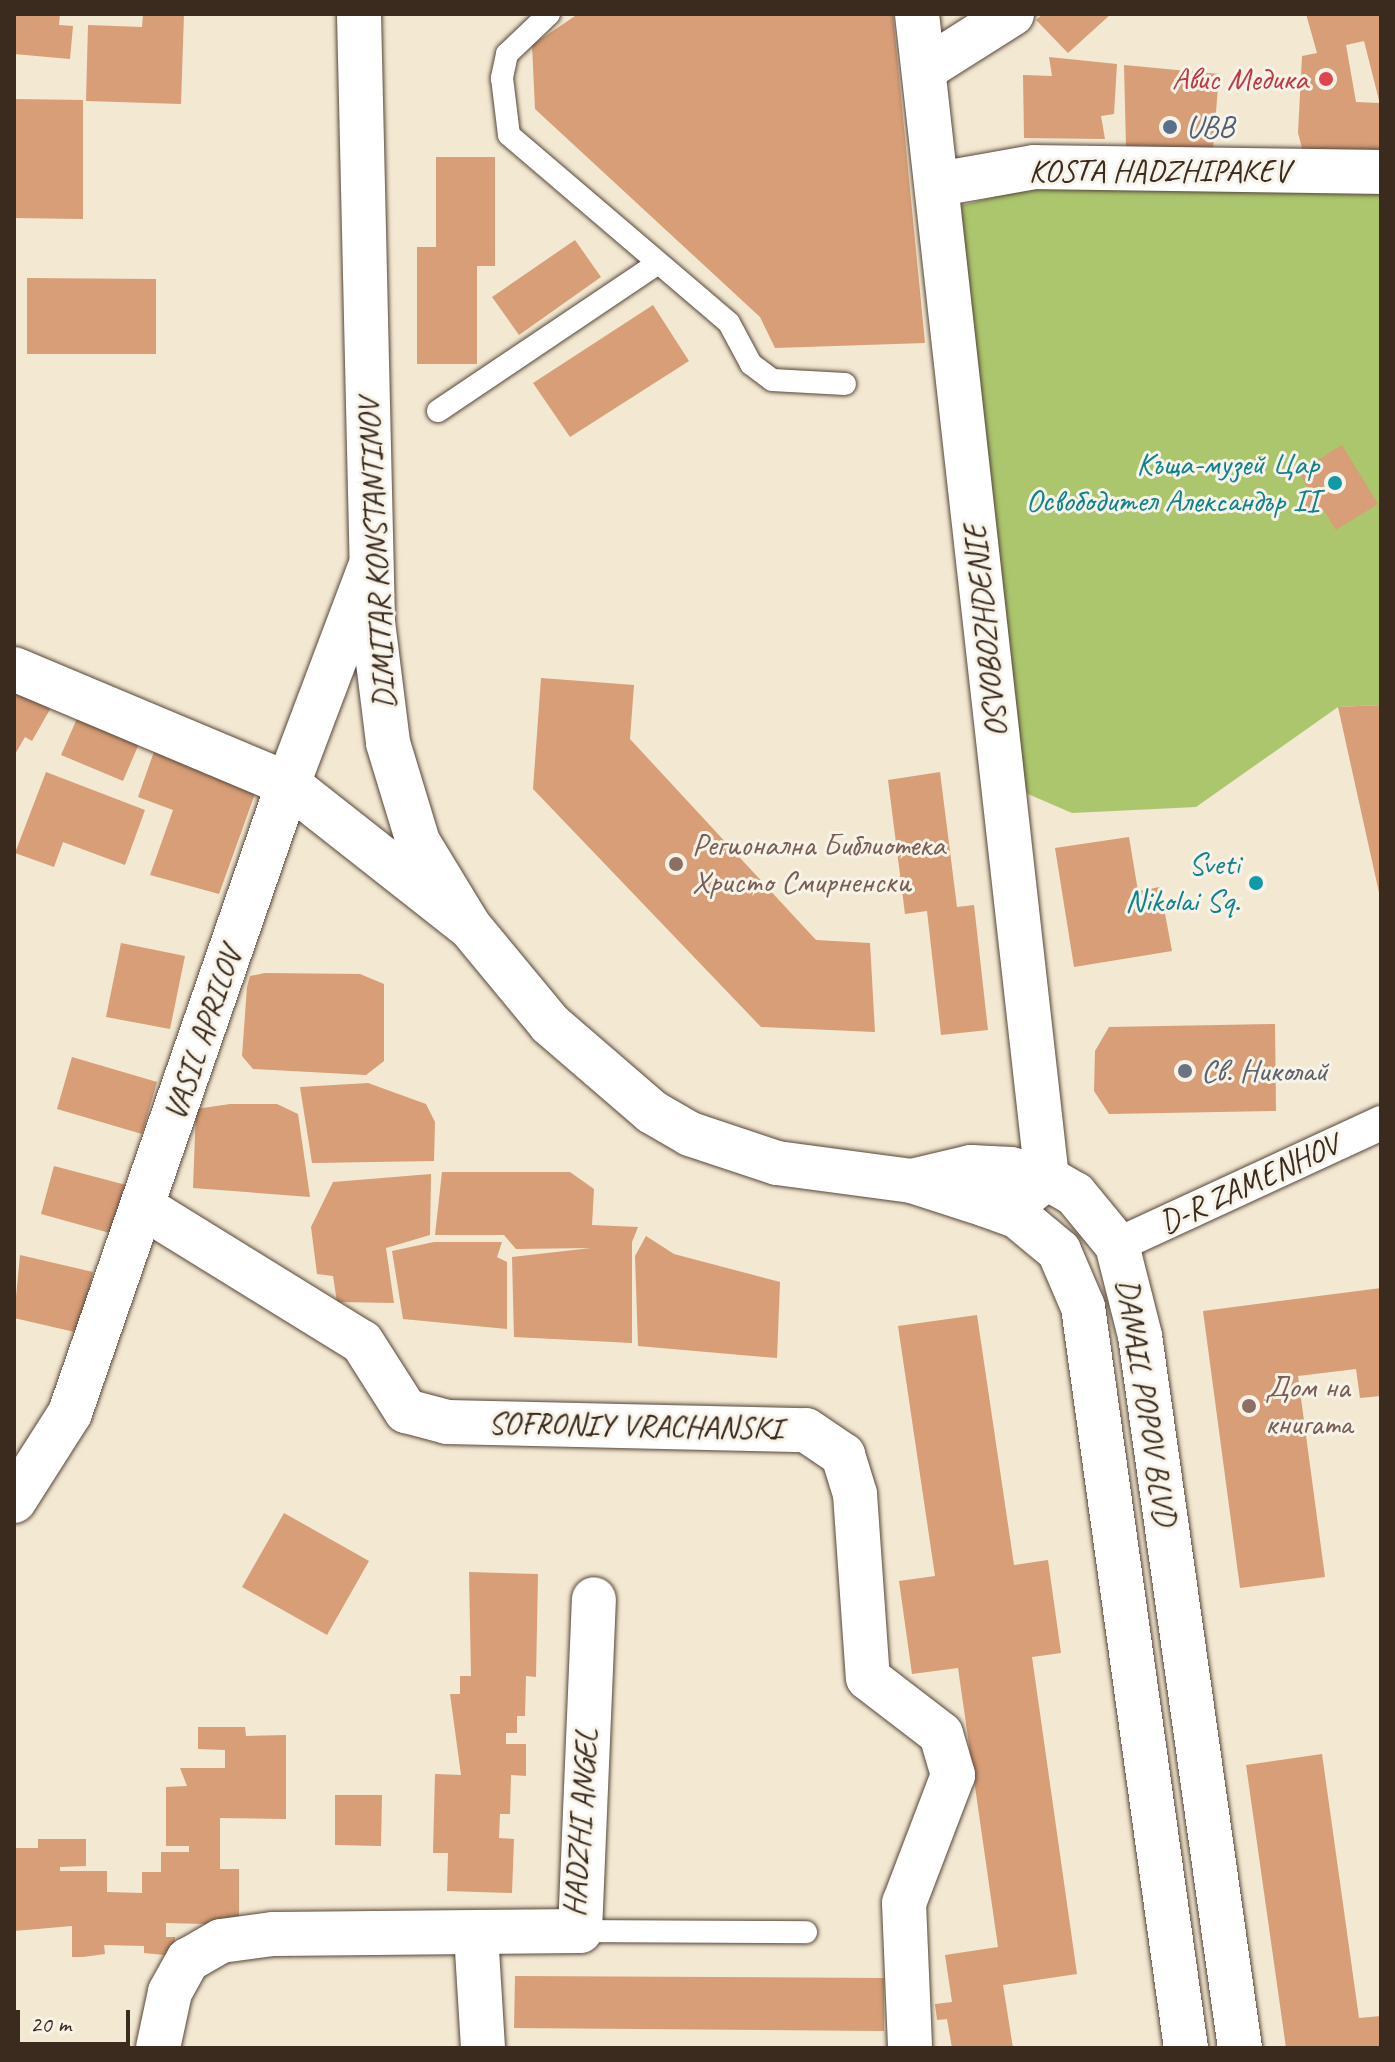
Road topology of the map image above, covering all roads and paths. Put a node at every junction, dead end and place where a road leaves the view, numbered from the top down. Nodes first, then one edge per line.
1 (359, 14) edge
2 (549, 14) edge
3 (917, 14) edge
4 (1012, 14) edge
5 (925, 69) junction
6 (1381, 172) edge
7 (939, 184) junction
8 (655, 265) junction
9 (845, 384) dead end
10 (438, 411) dead end
11 (374, 557) junction
12 (14, 669) edge
13 (288, 784) junction
14 (469, 926) junction
15 (1381, 1123) edge
16 (1047, 1178) junction
17 (912, 1181) junction
18 (986, 1205) junction
19 (143, 1207) junction
20 (1117, 1245) junction
21 (14, 1501) edge
22 (594, 1599) dead end
23 (580, 1931) junction
24 (476, 1932) junction
25 (806, 1932) dead end
26 (158, 2048) edge
27 (483, 2048) edge
28 (910, 2048) edge
29 (1186, 2048) edge
30 (1240, 2048) edge

1 - 11 street, DIMITAR KONSTANTINOV
2 - 8 lane
3 - 5 street, OSVOBOZHDENIE
4 - 5 street
5 - 7 street, OSVOBOZHDENIE
6 - 7 street, KOSTA HADZHIPAKEV
7 - 16 street, OSVOBOZHDENIE
8 - 9 lane
8 - 10 lane
11 - 13 street, VASIL APRILOV
11 - 14 street, DIMITAR KONSTANTINOV
12 - 13 street
13 - 14 street
13 - 19 street, VASIL APRILOV
14 - 17 street, DIMITAR KONSTANTINOV
15 - 20 street, D-R ZAMENHOV
16 - 17 street, DANAIL POPOV BLVD
16 - 18 street
16 - 20 street, DANAIL POPOV BLVD
17 - 18 street, DANAIL POPOV BLVD
18 - 29 street, DANAIL POPOV BLVD
19 - 21 street, VASIL APRILOV
19 - 28 street, SOFRONIY VRACHANSKI
20 - 30 street, DANAIL POPOV BLVD
22 - 23 street, HADZHI ANGEL
23 - 24 street, HADZHI ANGEL
23 - 25 lane
24 - 26 street, HADZHI ANGEL
24 - 27 street

